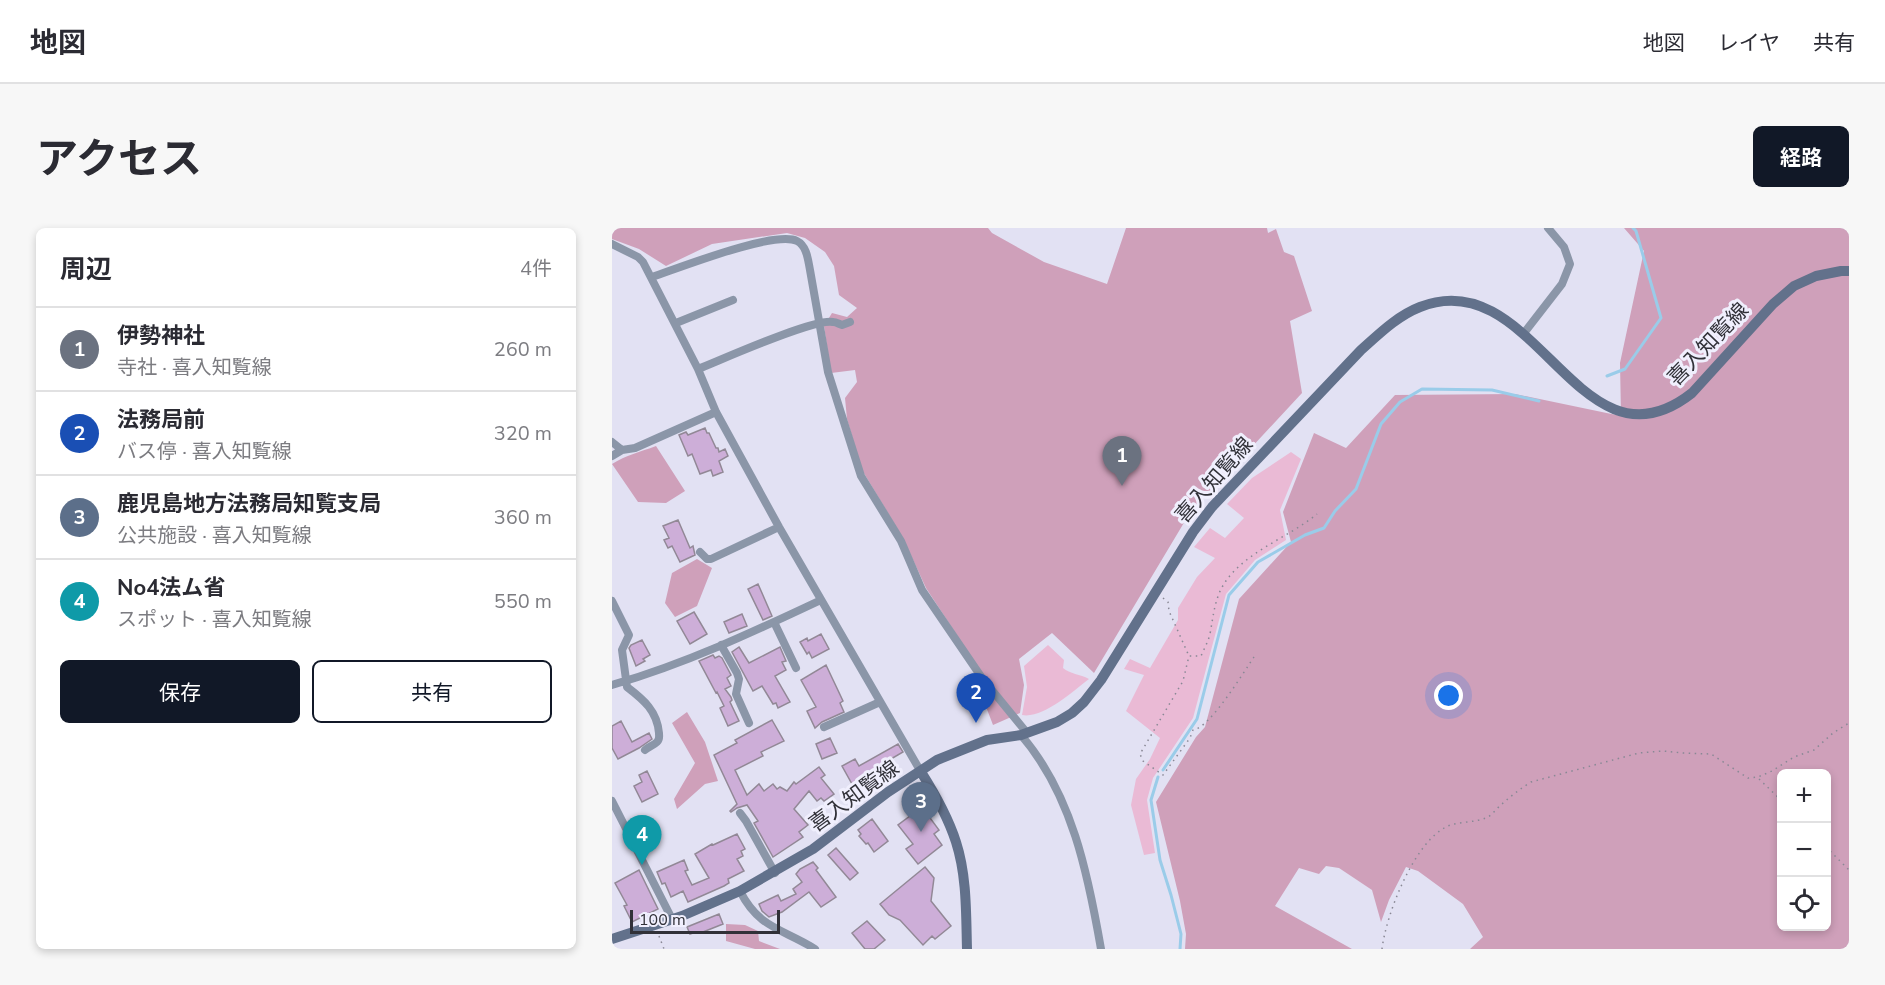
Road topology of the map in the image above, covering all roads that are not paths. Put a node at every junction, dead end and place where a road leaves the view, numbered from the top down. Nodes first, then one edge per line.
1 (1548, 228) edge
2 (612, 244) edge
3 (1849, 271) edge
4 (652, 277) junction
5 (733, 300) dead end
6 (850, 322) dead end
7 (676, 323) junction
8 (820, 323) junction
9 (1524, 333) junction
10 (698, 369) junction
11 (716, 412) junction
12 (612, 442) edge
13 (622, 450) junction
14 (612, 456) edge
15 (779, 527) junction
16 (700, 552) dead end
17 (612, 600) edge
18 (821, 600) junction
19 (774, 622) junction
20 (722, 645) junction
21 (796, 668) dead end
22 (625, 681) junction
23 (612, 685) edge
24 (880, 702) junction
25 (749, 723) dead end
26 (824, 727) dead end
27 (1024, 734) junction
28 (645, 750) dead end
29 (921, 772) junction
30 (612, 801) edge
31 (740, 813) dead end
32 (775, 873) junction
33 (740, 891) junction
34 (672, 919) junction
35 (612, 939) edge
36 (815, 949) edge
37 (967, 949) edge
38 (1101, 949) edge

1 - 9 street
2 - 4 street
3 - 9 main road, 喜入知覧線
4 - 7 street
4 - 8 street
5 - 7 street
6 - 8 street
7 - 10 street
8 - 10 street
8 - 27 street
9 - 27 main road, 喜入知覧線
10 - 11 street
11 - 13 street
11 - 15 street
12 - 13 street
13 - 14 street
15 - 16 street
15 - 18 street
17 - 22 street
18 - 19 street
18 - 24 street
19 - 20 street
19 - 21 street
20 - 22 street
20 - 25 street
22 - 23 street
22 - 28 street
24 - 26 street
24 - 29 street
27 - 29 main road, 喜入知覧線
27 - 38 street
29 - 32 main road, 喜入知覧線
29 - 37 main road
30 - 34 street
31 - 32 street
32 - 33 main road, 喜入知覧線
33 - 34 main road, 喜入知覧線
33 - 36 street
34 - 35 main road, 喜入知覧線

